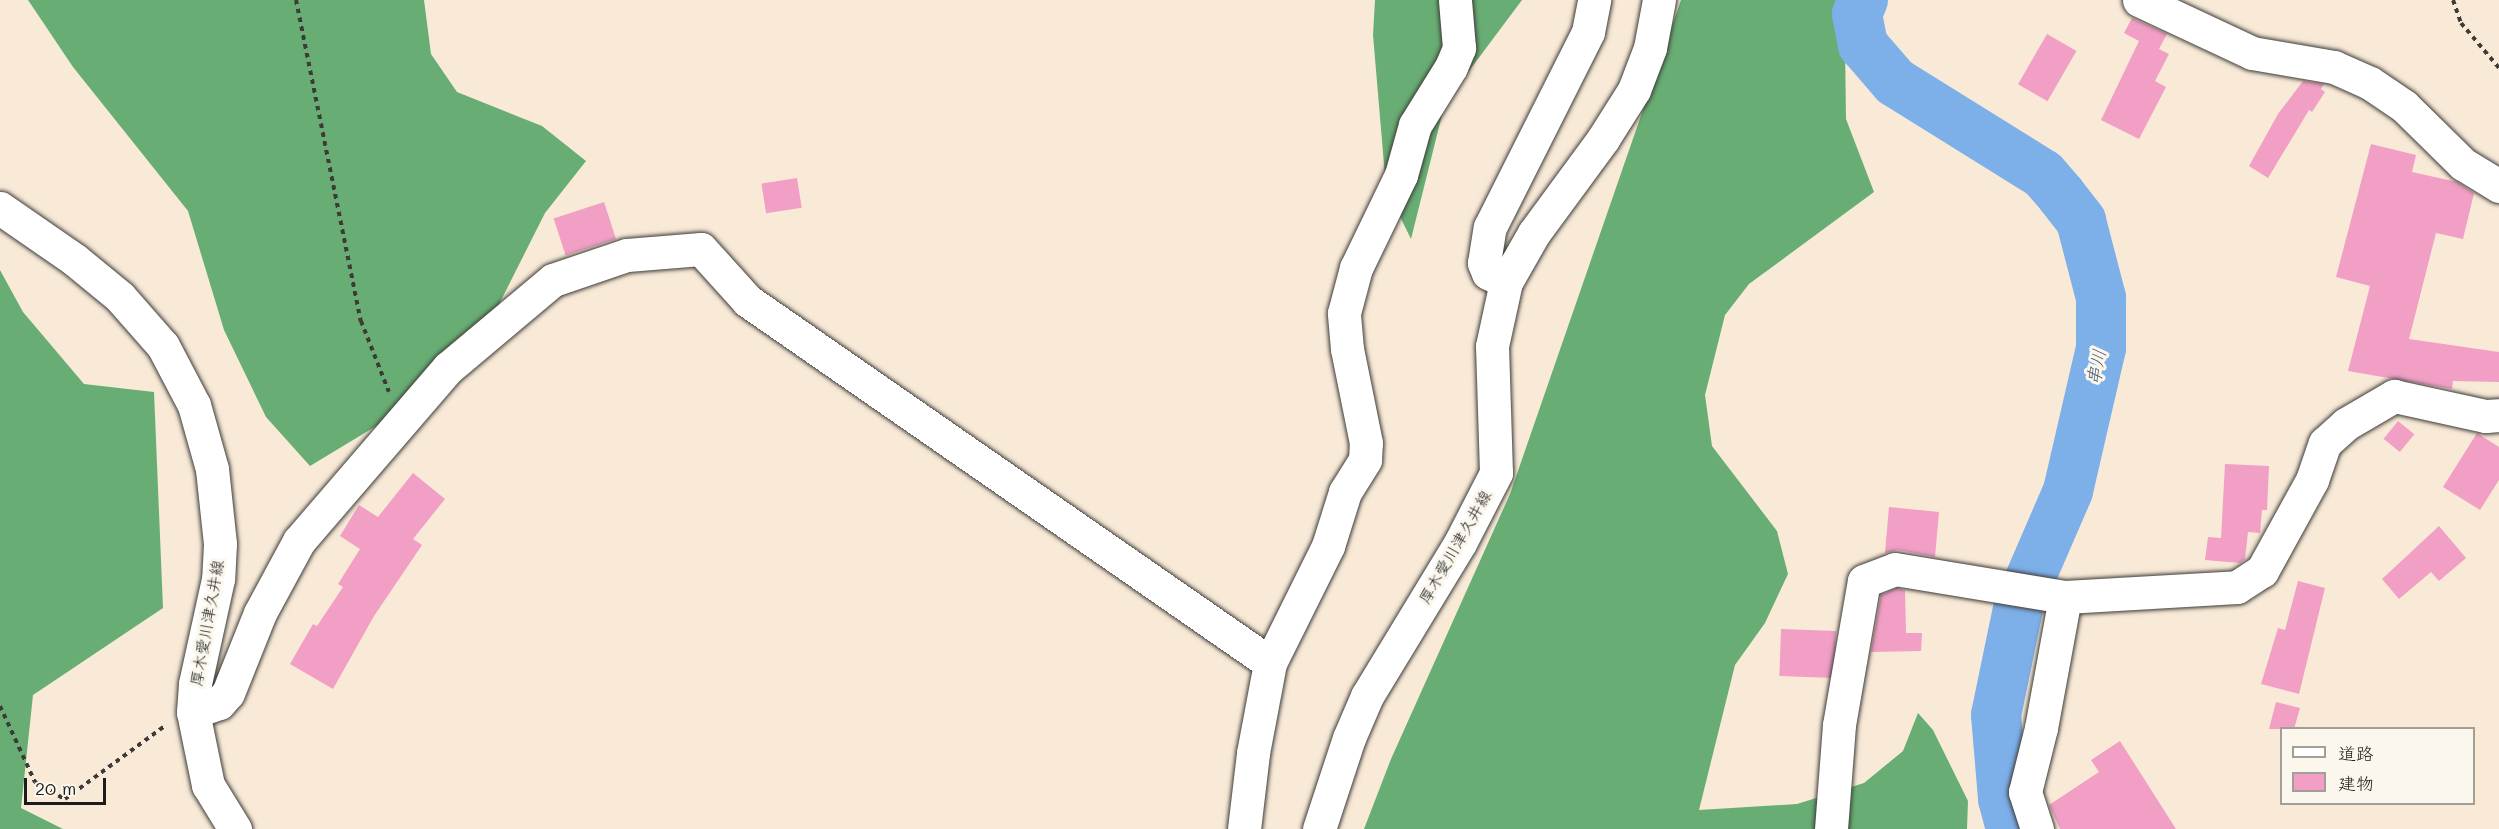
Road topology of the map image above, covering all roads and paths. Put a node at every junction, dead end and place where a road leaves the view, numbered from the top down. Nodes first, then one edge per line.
1 (296, 0) edge
2 (1455, 0) edge
3 (1594, 0) edge
4 (1659, 0) edge
5 (2139, 0) edge
6 (2453, 0) edge
7 (2499, 68) edge
8 (2499, 186) edge
9 (0, 208) edge
10 (1506, 282) junction
11 (2499, 415) edge
12 (401, 423) junction
13 (2065, 597) junction
14 (1270, 663) junction
15 (0, 706) edge
16 (194, 712) junction
17 (235, 829) edge
18 (1244, 829) edge
19 (1319, 829) edge
20 (1831, 829) edge
21 (2037, 829) edge

1 - 12 path
2 - 14 street
3 - 10 street
4 - 10 street, 厚木愛川津久井線
5 - 8 street
6 - 7 path
9 - 16 street, 厚木愛川津久井線
10 - 19 street, 厚木愛川津久井線
11 - 13 street
12 - 14 street
12 - 16 street
13 - 20 street
13 - 21 street
14 - 18 street
15 - 16 path
16 - 17 street, 厚木愛川津久井線

